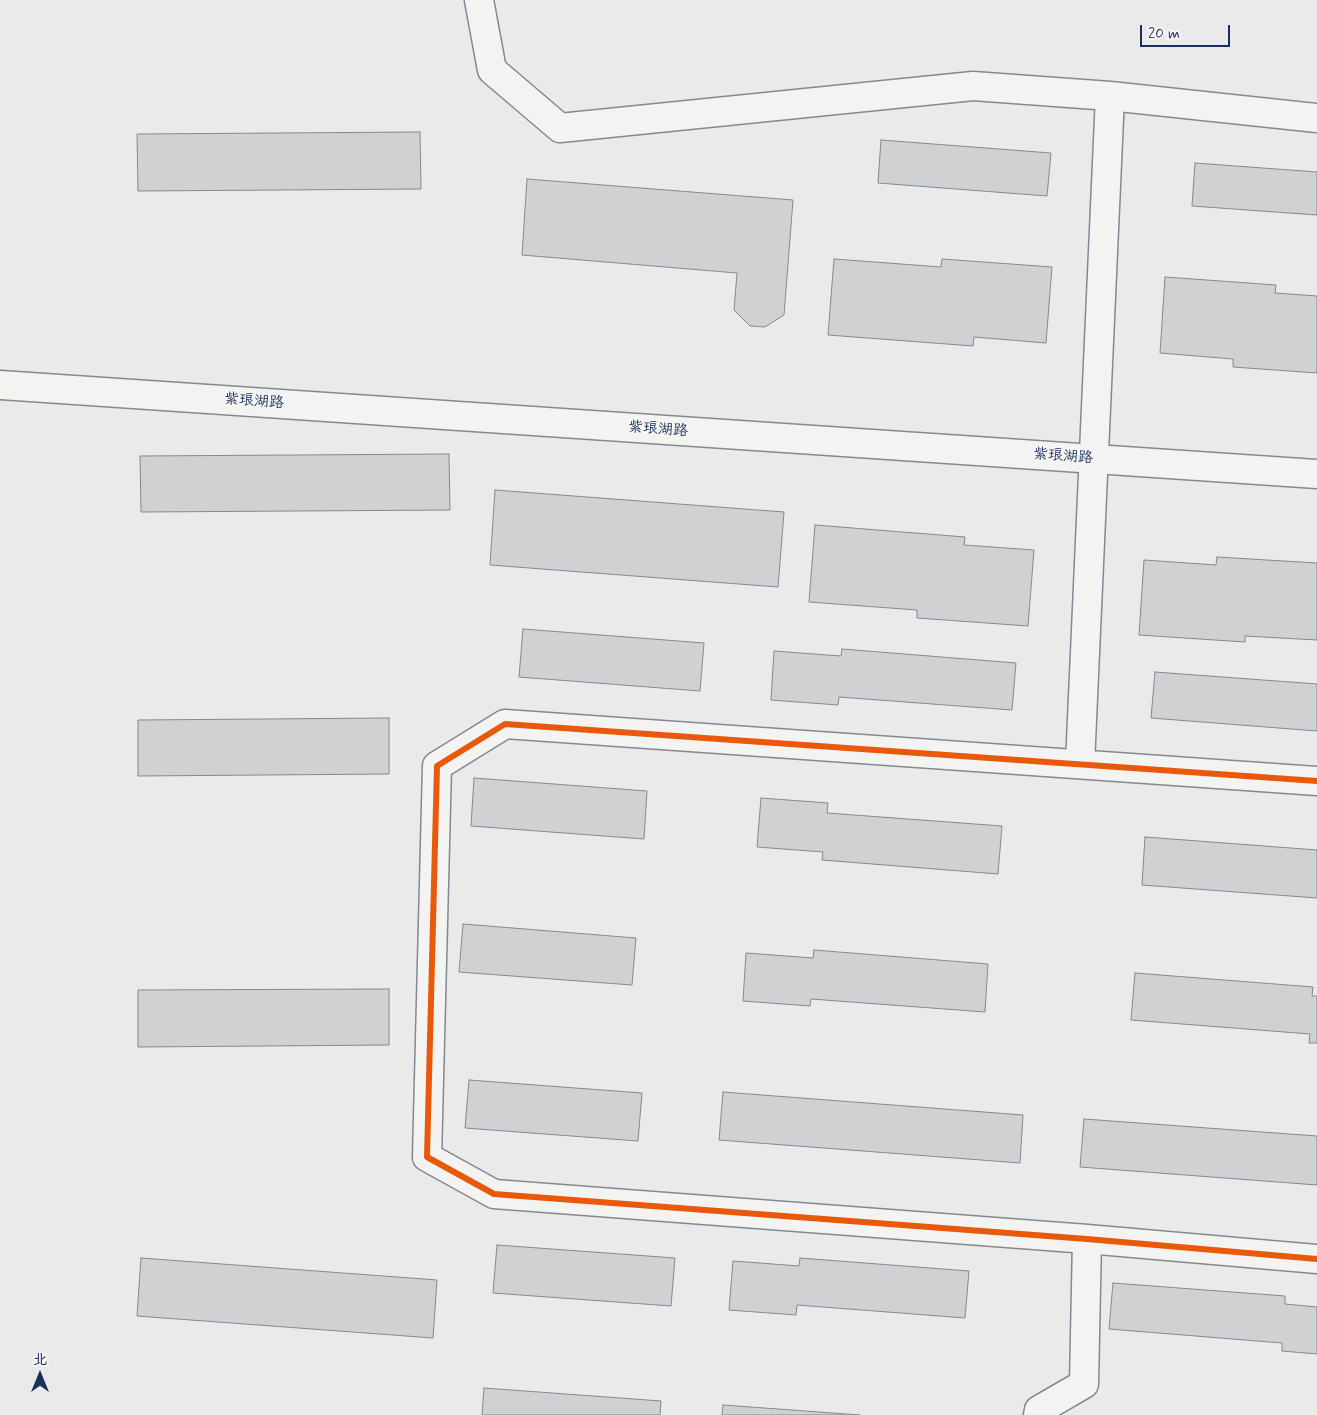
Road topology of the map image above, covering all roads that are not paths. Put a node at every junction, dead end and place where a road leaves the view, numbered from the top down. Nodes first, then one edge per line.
1 (479, 0) edge
2 (1110, 96) junction
3 (1317, 118) edge
4 (0, 385) edge
5 (1094, 459) junction
6 (1317, 474) edge
7 (1080, 764) junction
8 (1317, 781) edge
9 (1087, 1238) junction
10 (1317, 1259) edge
11 (1038, 1415) edge

1 - 2 street
2 - 3 street
2 - 5 street
4 - 5 street, 紫琅湖路
5 - 6 street, 紫琅湖路
5 - 7 street
7 - 8 street
7 - 9 street
9 - 10 street
9 - 11 street

